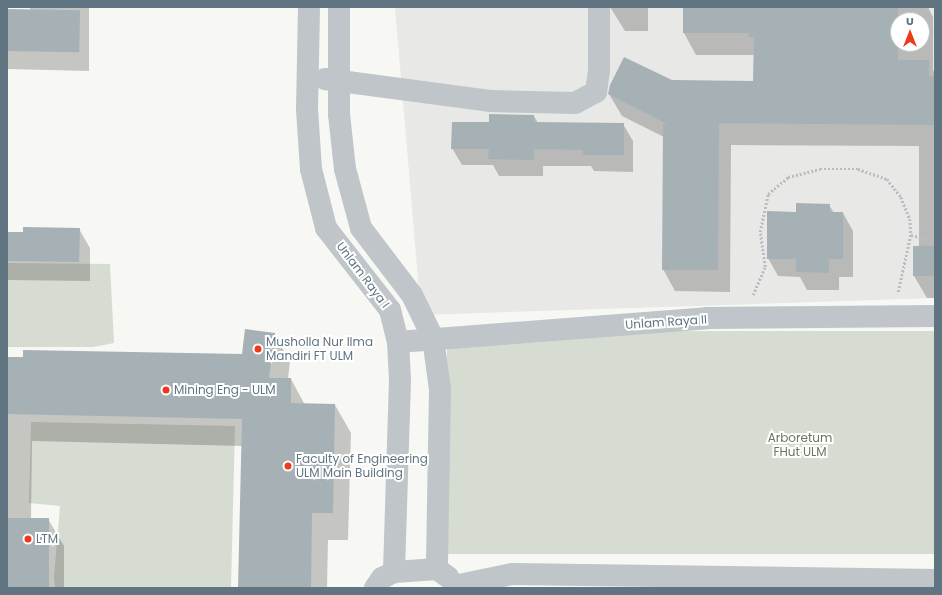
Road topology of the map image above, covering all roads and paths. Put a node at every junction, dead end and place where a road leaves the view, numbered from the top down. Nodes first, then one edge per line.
1 (309, 7) edge
2 (340, 7) edge
3 (599, 7) edge
4 (308, 76) junction
5 (338, 81) junction
6 (911, 235) junction
7 (935, 240) edge
8 (893, 316) junction
9 (935, 316) edge
10 (740, 318) junction
11 (433, 338) junction
12 (398, 342) junction
13 (436, 569) junction
14 (394, 572) junction
15 (935, 580) edge
16 (459, 586) edge
17 (375, 588) edge

1 - 4 lane, Unlam Raya I
2 - 5 lane
3 - 5 lane
4 - 5 lane
4 - 12 lane, Unlam Raya I
5 - 11 lane
6 - 7 path
6 - 8 path
6 - 10 path
8 - 9 lane, Unlam Raya II
8 - 10 lane, Unlam Raya II
10 - 11 lane, Unlam Raya II
11 - 12 lane, Unlam Raya II
11 - 13 lane
12 - 14 lane, Unlam Raya I
13 - 14 lane
13 - 16 lane
14 - 17 lane
15 - 16 lane

